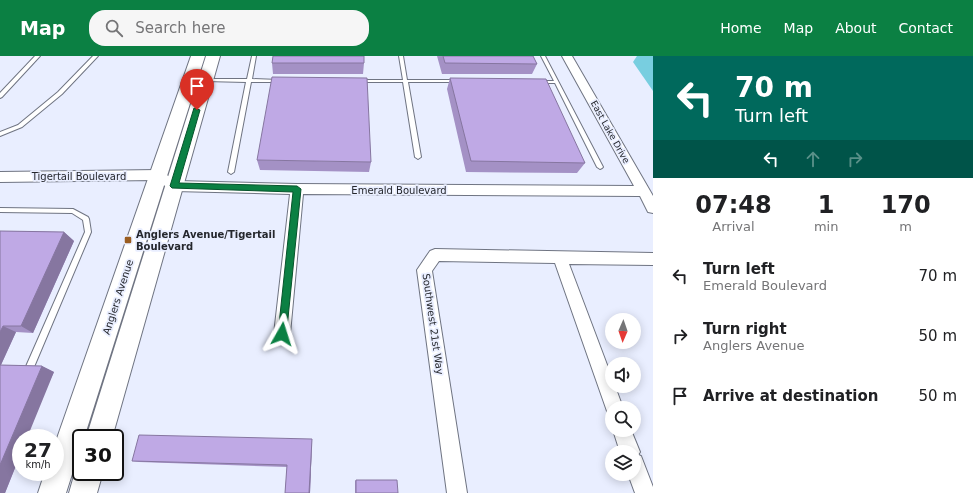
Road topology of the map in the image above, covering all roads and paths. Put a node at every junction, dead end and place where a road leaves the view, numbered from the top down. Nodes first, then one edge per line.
1 (38, 56) edge
2 (96, 56) edge
3 (198, 56) edge
4 (213, 56) edge
5 (254, 56) edge
6 (401, 56) edge
7 (543, 56) edge
8 (567, 56) edge
9 (205, 80) junction
10 (250, 80) junction
11 (288, 81) edge
12 (350, 81) edge
13 (405, 81) junction
14 (461, 81) edge
15 (532, 82) edge
16 (556, 82) junction
17 (0, 96) edge
18 (0, 134) edge
19 (418, 157) dead end
20 (600, 167) dead end
21 (231, 172) dead end
22 (0, 177) edge
23 (166, 180) junction
24 (297, 189) junction
25 (643, 191) junction
26 (653, 208) edge
27 (0, 210) edge
28 (560, 258) junction
29 (653, 259) edge
30 (282, 334) dead end
31 (28, 371) edge
32 (611, 401) edge
33 (101, 429) edge
34 (86, 481) edge
35 (641, 481) edge
36 (52, 493) edge
37 (82, 493) edge
38 (457, 493) edge
39 (645, 493) edge

1 - 17 lane
2 - 18 lane
3 - 23 street, Anglers Avenue
4 - 9 street, Anglers Avenue
5 - 10 lane
6 - 13 lane
7 - 16 lane
8 - 25 street, East Lake Drive
9 - 10 lane
9 - 23 street, Anglers Avenue
10 - 11 lane
10 - 21 lane
12 - 13 lane
13 - 14 lane
13 - 19 lane
15 - 16 lane
16 - 20 lane
22 - 23 street, Tigertail Boulevard
23 - 24 street, Emerald Boulevard
23 - 33 street, Anglers Avenue
23 - 36 street, Anglers Avenue
24 - 25 street, Emerald Boulevard
24 - 30 street
25 - 26 street, East Lake Drive
27 - 31 lane
28 - 29 street, Southwest 21st Way
28 - 32 street
28 - 38 street, Southwest 21st Way
34 - 37 street
35 - 39 street

